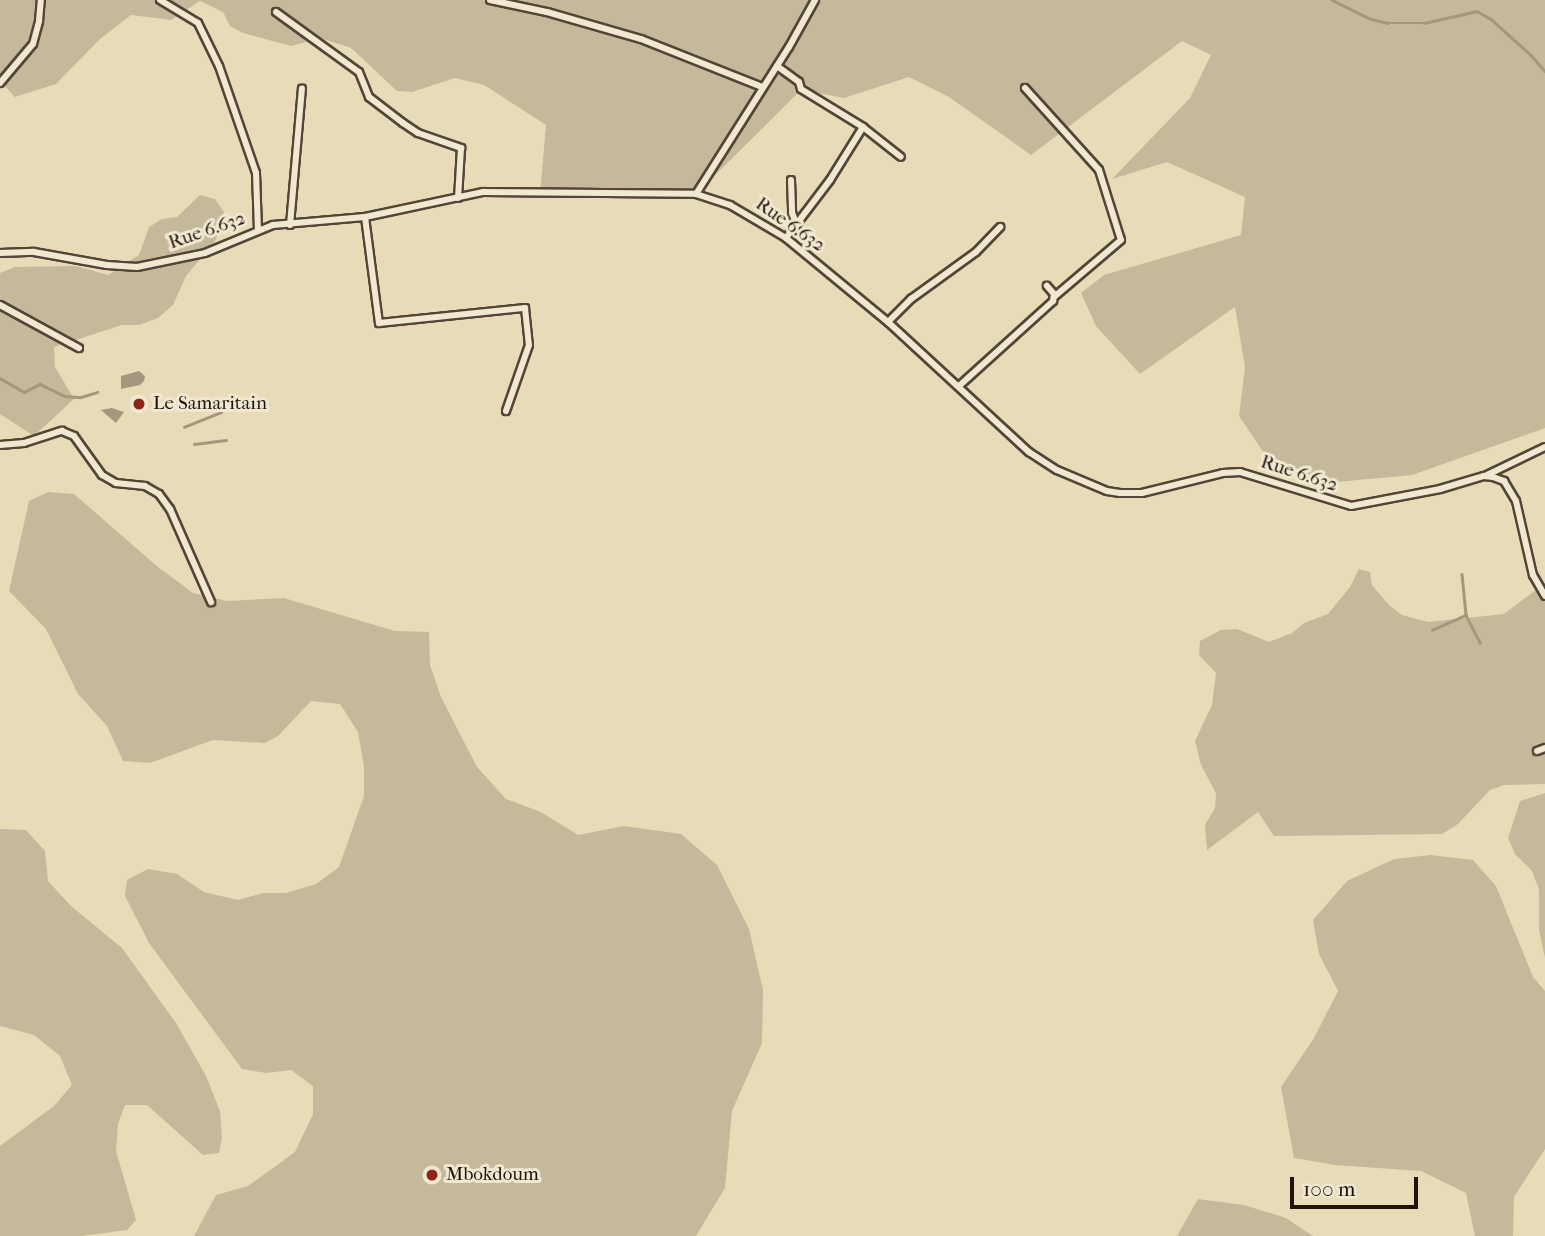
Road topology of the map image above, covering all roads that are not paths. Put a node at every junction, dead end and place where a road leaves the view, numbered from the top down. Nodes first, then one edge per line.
1 (41, 0) edge
2 (160, 0) edge
3 (490, 0) edge
4 (815, 0) edge
5 (276, 12) dead end
6 (777, 66) junction
7 (0, 83) edge
8 (762, 87) junction
9 (1025, 88) dead end
10 (302, 89) dead end
11 (863, 127) junction
12 (901, 157) dead end
13 (791, 180) dead end
14 (696, 194) junction
15 (458, 198) junction
16 (365, 216) junction
17 (290, 225) junction
18 (797, 225) junction
19 (1000, 227) dead end
20 (258, 230) junction
21 (786, 238) junction
22 (0, 253) edge
23 (1047, 286) dead end
24 (1054, 297) junction
25 (0, 305) edge
26 (888, 321) junction
27 (79, 348) dead end
28 (959, 386) junction
29 (506, 411) dead end
30 (0, 445) edge
31 (1545, 447) edge
32 (1484, 476) junction
33 (1545, 596) edge
34 (211, 602) dead end
35 (1545, 748) edge
36 (1537, 751) dead end

1 - 7 street
2 - 20 street
3 - 8 street
4 - 6 street
5 - 15 street
6 - 8 street
6 - 11 street
8 - 14 street
9 - 24 street
10 - 17 street
11 - 12 street
11 - 18 street
13 - 18 street
14 - 15 street, Rue 6.632
14 - 21 street, Rue 6.632
15 - 16 street, Rue 6.632
16 - 17 street, Rue 6.632
16 - 29 street
17 - 20 street, Rue 6.632
18 - 21 street
19 - 26 street
20 - 22 street, Rue 6.632
21 - 26 street, Rue 6.632
23 - 24 street
24 - 28 street
25 - 27 street
26 - 28 street, Rue 6.632
28 - 32 street, Rue 6.632
30 - 34 street
31 - 32 street, Rue 6.632
32 - 33 street
35 - 36 street

